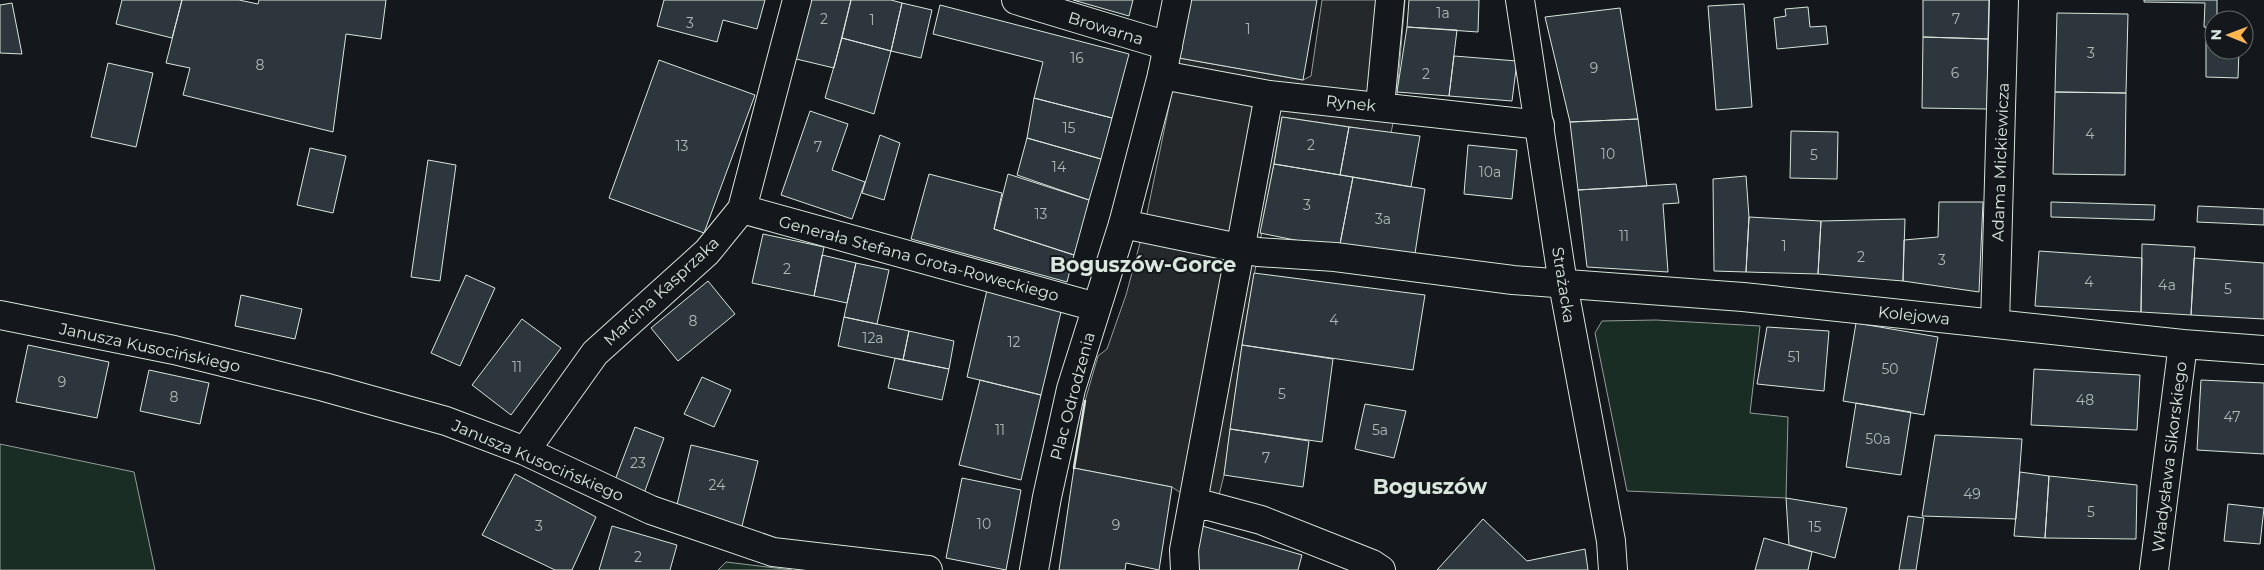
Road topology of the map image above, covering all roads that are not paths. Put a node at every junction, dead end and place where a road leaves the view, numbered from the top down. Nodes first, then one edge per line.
1 (797, 0) edge
2 (1016, 0) edge
3 (1177, 0) edge
4 (1390, 0) edge
5 (1520, 0) edge
6 (2004, 0) edge
7 (1168, 46) junction
8 (1162, 75) junction
9 (1269, 95) junction
10 (1380, 106) junction
11 (1540, 125) junction
12 (742, 209) junction
13 (1123, 224) junction
14 (1249, 250) junction
15 (1563, 284) junction
16 (1096, 308) junction
17 (0, 315) edge
18 (1995, 324) junction
19 (2184, 344) junction
20 (2264, 350) edge
21 (525, 451) junction
22 (1194, 502) junction
23 (928, 570) edge
24 (1034, 570) edge
25 (1185, 570) edge
26 (1381, 570) edge
27 (1613, 570) edge
28 (2154, 570) edge

1 - 12 street, Marcina Kasprzaka
2 - 7 street, Browarna
3 - 7 street, Plac Odrodzenia
4 - 10 street
5 - 11 street, Strażacka
6 - 18 street, Adama Mickiewicza
7 - 8 street, Plac Odrodzenia
8 - 9 street, Rynek
8 - 13 street, Plac Odrodzenia
9 - 10 street, Rynek
9 - 14 street
10 - 11 street, Rynek
11 - 15 street, Strażacka
12 - 16 street, Generała Stefana Grota-Roweckiego
12 - 21 street, Marcina Kasprzaka
13 - 14 street
13 - 16 street, Plac Odrodzenia
14 - 15 street, Kolejowa
14 - 22 street
15 - 18 street, Kolejowa
15 - 27 street, Strażacka
16 - 24 street, Plac Odrodzenia
17 - 21 street, Janusza Kusocińskiego
18 - 19 street, Kolejowa
19 - 20 street, Kolejowa
19 - 28 street, Władysława Sikorskiego
21 - 23 street, Janusza Kusocińskiego
22 - 25 street
22 - 26 street

